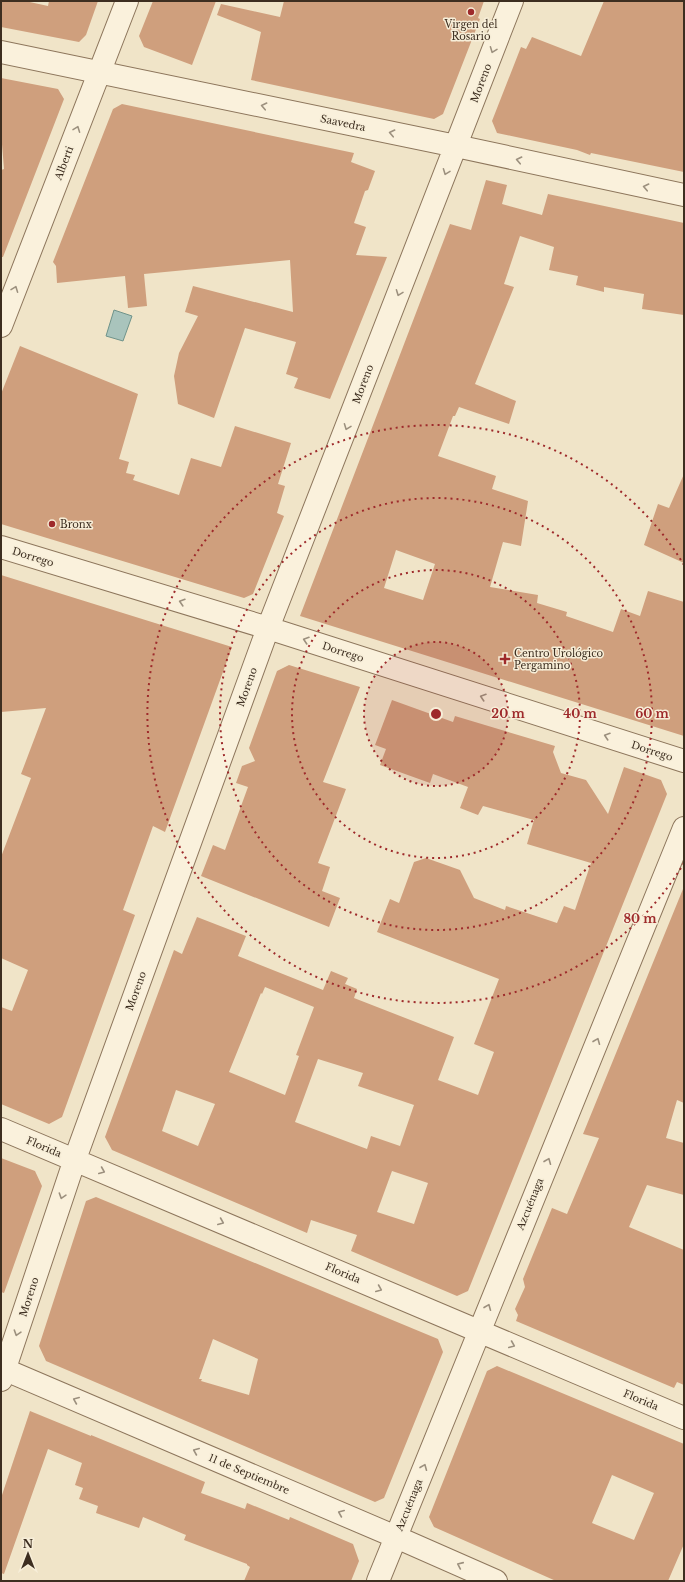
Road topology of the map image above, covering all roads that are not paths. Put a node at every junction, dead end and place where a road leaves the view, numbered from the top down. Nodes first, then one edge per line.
1 (127, 1) edge
2 (512, 1) edge
3 (1, 52) edge
4 (99, 72) junction
5 (456, 146) junction
6 (684, 195) edge
7 (1, 326) edge
8 (1, 547) edge
9 (268, 628) junction
10 (684, 761) edge
11 (684, 828) edge
12 (1, 1129) edge
13 (75, 1159) junction
14 (479, 1331) junction
15 (2, 1373) edge
16 (684, 1418) edge
17 (396, 1537) junction
18 (378, 1581) edge
19 (496, 1581) edge

1 - 4 street, Alberti
2 -> 5 street, Moreno
3 - 4 street, Saavedra
5 -> 4 street, Saavedra
7 -> 4 street, Alberti
6 -> 5 street, Saavedra
5 -> 9 street, Moreno
9 -> 8 street, Dorrego
10 -> 9 street, Dorrego
9 - 13 street, Moreno
14 -> 11 street, Azcuénaga
12 - 13 street, Florida
13 -> 14 street, Florida
13 -> 15 street, Moreno
14 -> 16 street, Florida
17 -> 14 street, Azcuénaga
17 -> 15 street, 11 de Septiembre
17 - 18 street, Azcuénaga
19 -> 17 street, 11 de Septiembre

